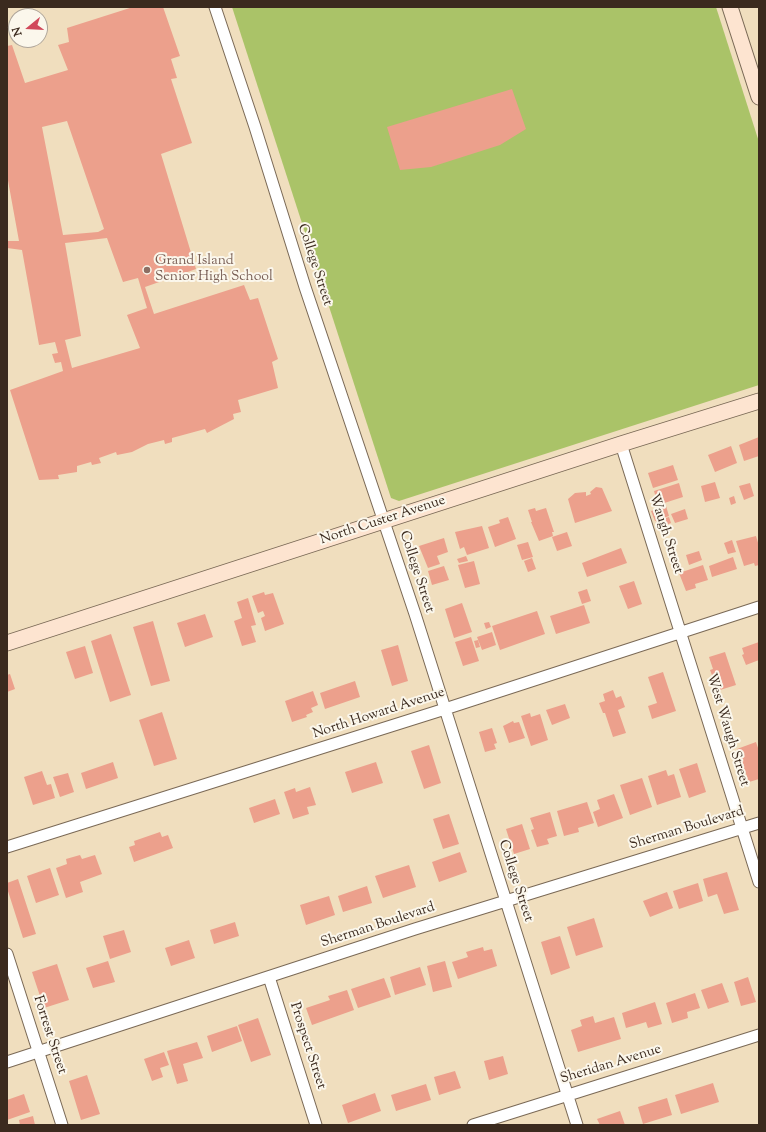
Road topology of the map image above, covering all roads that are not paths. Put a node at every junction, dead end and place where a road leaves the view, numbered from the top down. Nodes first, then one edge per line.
1 (215, 7) edge
2 (730, 7) edge
3 (759, 96) edge
4 (759, 401) edge
5 (620, 444) junction
6 (384, 521) junction
7 (759, 607) edge
8 (680, 633) junction
9 (7, 643) edge
10 (445, 709) junction
11 (759, 823) edge
12 (742, 828) junction
13 (7, 847) edge
14 (759, 882) edge
15 (506, 901) junction
16 (7, 954) edge
17 (269, 977) junction
18 (759, 1035) edge
19 (39, 1052) junction
20 (7, 1062) edge
21 (567, 1094) junction
22 (62, 1125) edge
23 (316, 1125) edge
24 (473, 1125) edge
25 (577, 1125) edge

1 - 6 street, College Street
2 - 3 street
4 - 5 street, North Custer Avenue
5 - 6 street, North Custer Avenue
5 - 8 street, Waugh Street
6 - 9 street, North Custer Avenue
6 - 10 street, College Street
7 - 8 street, North Howard Avenue
8 - 10 street, North Howard Avenue
8 - 12 street, West Waugh Street
10 - 13 street, North Howard Avenue
10 - 15 street, College Street
11 - 12 street, Sherman Boulevard
12 - 14 street, West Waugh Street
12 - 15 street, Sherman Boulevard
15 - 17 street, Sherman Boulevard
15 - 21 street, College Street
16 - 19 street, Forrest Street
17 - 19 street, Sherman Boulevard
17 - 23 street, Prospect Street
18 - 21 street, Sheridan Avenue
19 - 20 street, Sherman Boulevard
19 - 22 street, Forrest Street
21 - 24 street, Sheridan Avenue
21 - 25 street, College Street

